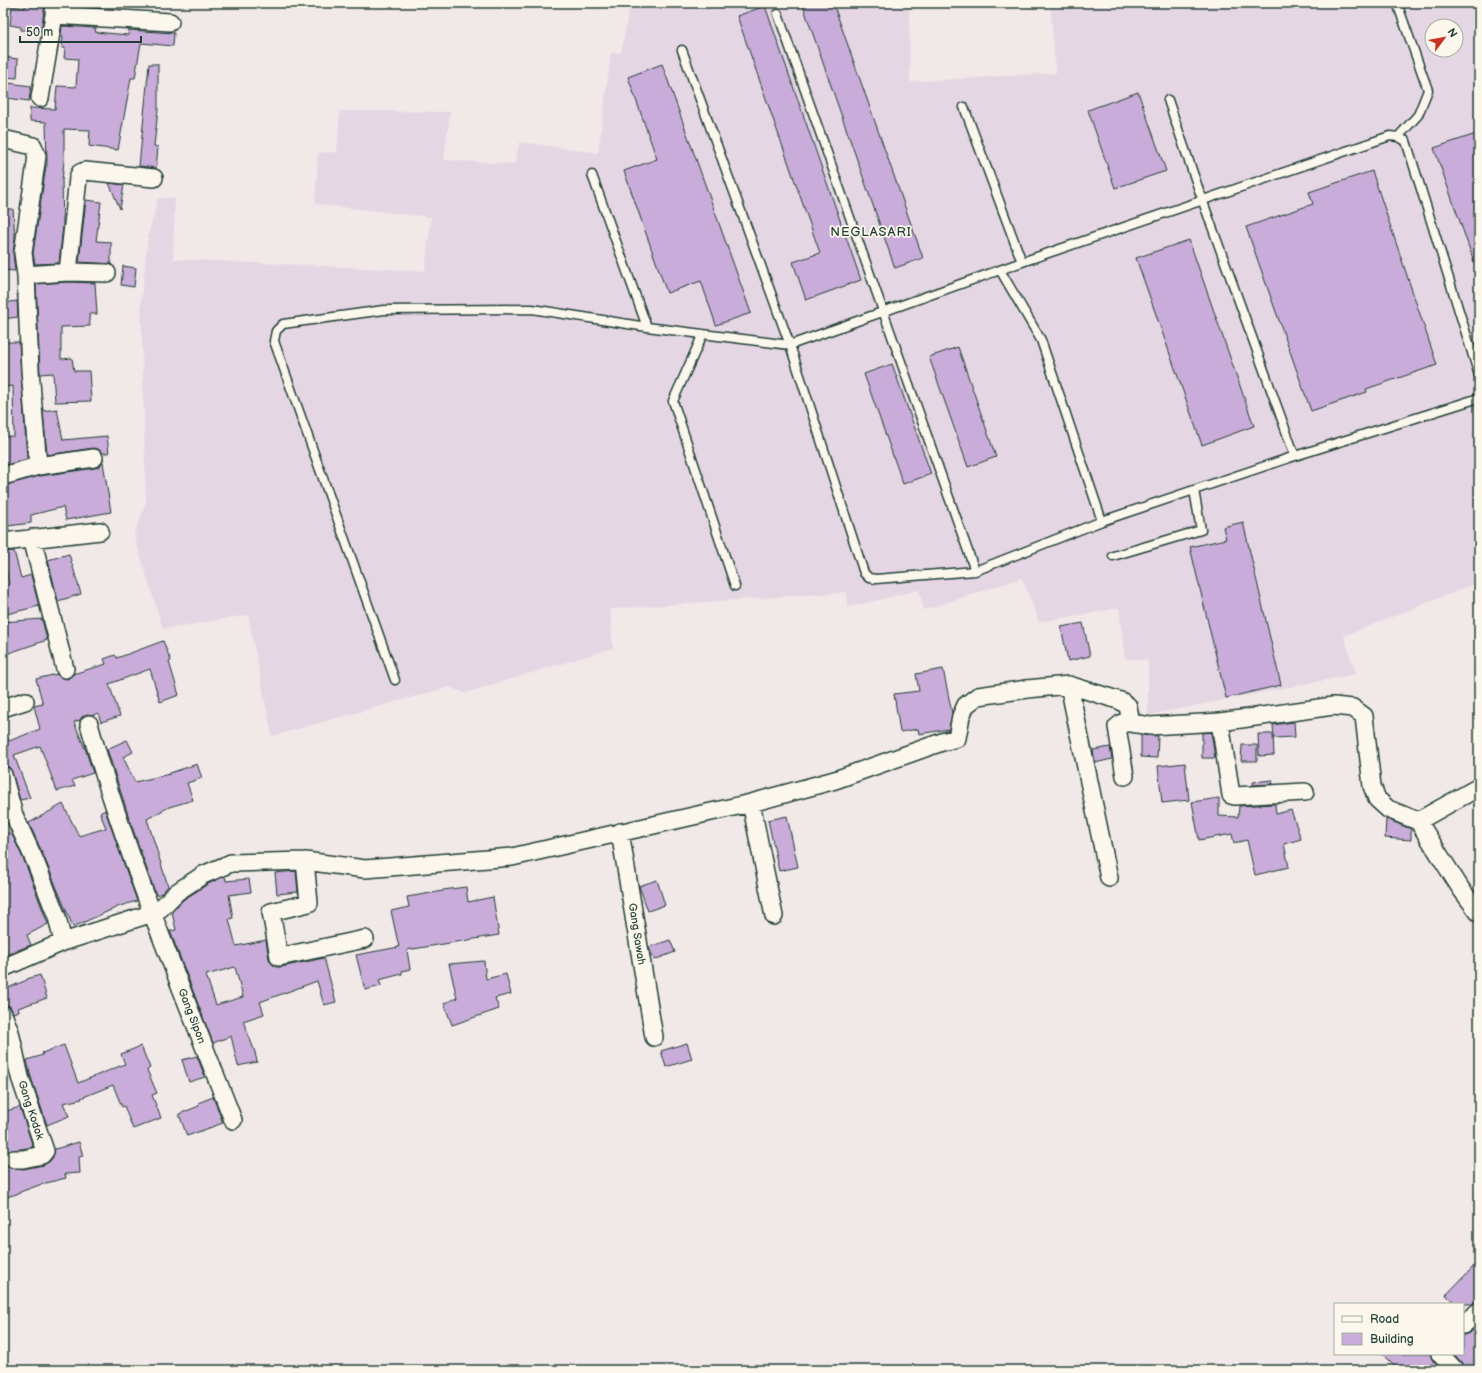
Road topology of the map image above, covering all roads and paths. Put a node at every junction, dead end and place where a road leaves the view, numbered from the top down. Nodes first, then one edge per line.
1 (1398, 3) edge
2 (54, 9) edge
3 (778, 14) dead end
4 (170, 22) dead end
5 (682, 50) dead end
6 (40, 98) dead end
7 (1168, 100) dead end
8 (964, 107) dead end
9 (1398, 137) junction
10 (3, 139) edge
11 (592, 175) dead end
12 (154, 178) dead end
13 (1202, 199) junction
14 (1022, 262) junction
15 (1000, 270) junction
16 (68, 272) junction
17 (107, 273) dead end
18 (26, 275) junction
19 (883, 311) junction
20 (647, 326) junction
21 (703, 334) junction
22 (790, 345) junction
23 (1479, 375) edge
24 (1479, 398) edge
25 (1295, 456) junction
26 (94, 458) dead end
27 (38, 466) junction
28 (3, 476) edge
29 (1194, 490) junction
30 (1102, 521) junction
31 (100, 531) dead end
32 (32, 538) junction
33 (3, 542) edge
34 (1113, 556) dead end
35 (975, 572) junction
36 (735, 586) dead end
37 (65, 669) dead end
38 (396, 680) dead end
39 (1069, 685) junction
40 (26, 701) dead end
41 (3, 708) edge
42 (1220, 722) junction
43 (1131, 723) junction
44 (89, 724) dead end
45 (3, 775) edge
46 (1125, 776) dead end
47 (1479, 787) edge
48 (1305, 792) dead end
49 (751, 803) junction
50 (1418, 821) junction
51 (620, 832) junction
52 (305, 861) junction
53 (1109, 878) dead end
54 (153, 913) junction
55 (1479, 913) edge
56 (774, 916) dead end
57 (365, 939) dead end
58 (62, 942) junction
59 (3, 968) edge
60 (3, 1014) edge
61 (654, 1037) dead end
62 (233, 1120) dead end
63 (14, 1159) dead end
64 (1479, 1311) edge
65 (1464, 1324) edge
66 (1441, 1355) edge
67 (1455, 1370) edge

1 - 9 lane
2 - 4 street
2 - 6 street
3 - 19 lane
5 - 22 lane
7 - 13 lane
8 - 14 lane
9 - 13 lane
9 - 23 lane
10 - 18 street
11 - 20 lane
12 - 16 street
13 - 14 lane
13 - 25 lane
14 - 15 lane
15 - 19 lane
15 - 30 lane
16 - 17 street
16 - 18 street
18 - 27 street
19 - 22 lane
19 - 35 lane
20 - 21 lane
20 - 38 lane
21 - 22 lane
21 - 36 lane
22 - 35 lane
24 - 25 lane
25 - 29 lane
26 - 27 street
27 - 28 street
29 - 30 lane
29 - 34 lane
30 - 35 lane
31 - 32 street
32 - 33 street
32 - 37 street
39 - 43 street
39 - 49 street
39 - 53 street
40 - 41 street
42 - 43 street
42 - 48 street
42 - 50 street
43 - 46 street
44 - 54 street, Gang Sipon
45 - 58 street
47 - 50 street
49 - 51 street
49 - 56 street
50 - 55 street
51 - 52 street
51 - 61 street, Gang Sawah
52 - 54 street
52 - 57 street
54 - 58 street
54 - 62 street, Gang Sipon
58 - 59 street
60 - 63 street, Gang Kodok
64 - 65 street
66 - 67 street

